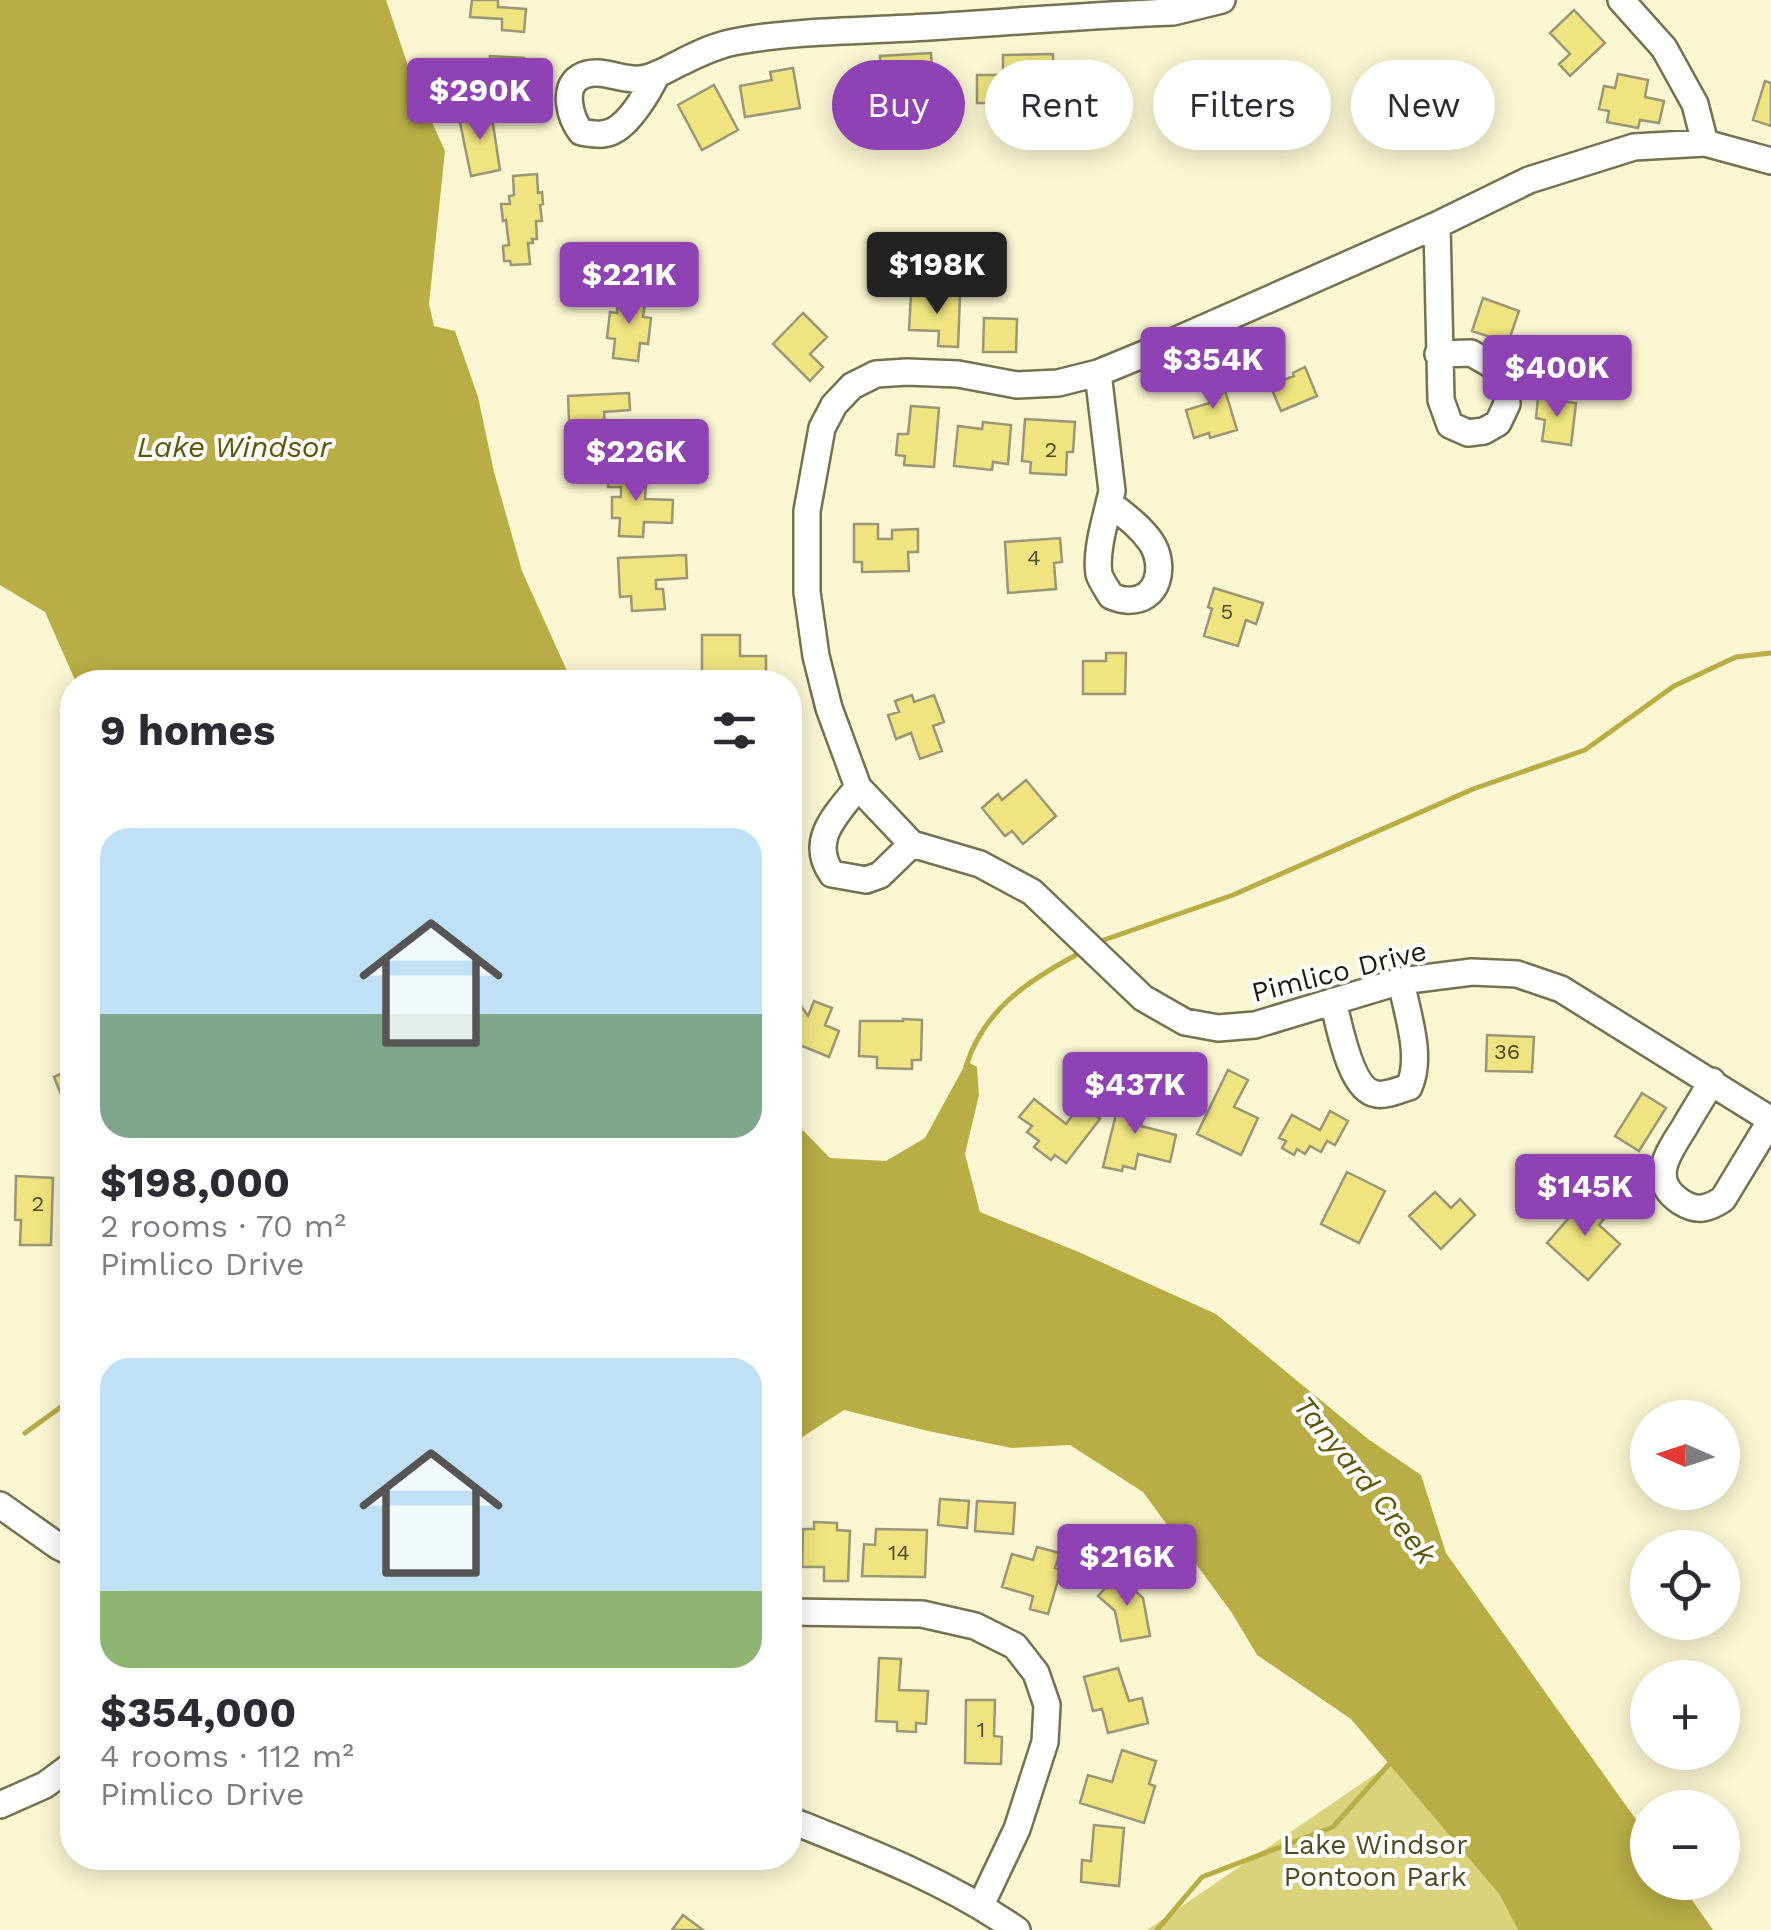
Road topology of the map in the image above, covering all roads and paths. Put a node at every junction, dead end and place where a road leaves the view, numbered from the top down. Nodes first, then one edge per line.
1 (1222, 0) edge
2 (1621, 0) edge
3 (1131, 7) edge
4 (658, 74) dead end
5 (1705, 143) junction
6 (1771, 161) edge
7 (1437, 225) junction
8 (1438, 354) dead end
9 (1098, 373) junction
10 (1109, 503) dead end
11 (858, 787) junction
12 (912, 844) junction
13 (1402, 981) junction
14 (1333, 1001) junction
15 (1712, 1081) junction
16 (1771, 1120) edge
17 (0, 1504) edge
18 (60, 1547) edge
19 (802, 1612) edge
20 (60, 1773) edge
21 (0, 1805) edge
22 (802, 1825) edge
23 (981, 1905) junction
24 (1017, 1930) edge

1 - 3 street
2 - 5 street
3 - 4 street
5 - 6 street
5 - 7 street
7 - 8 street
7 - 9 street
9 - 10 street
9 - 11 street
11 - 12 street
11 - 12 street
12 - 14 street, Pimlico Drive
13 - 14 street, Pimlico Drive
13 - 14 street
13 - 15 street, Pimlico Drive
15 - 16 street, Pimlico Drive
15 - 16 street
17 - 18 street
19 - 23 street
20 - 21 street
22 - 23 street
23 - 24 street

